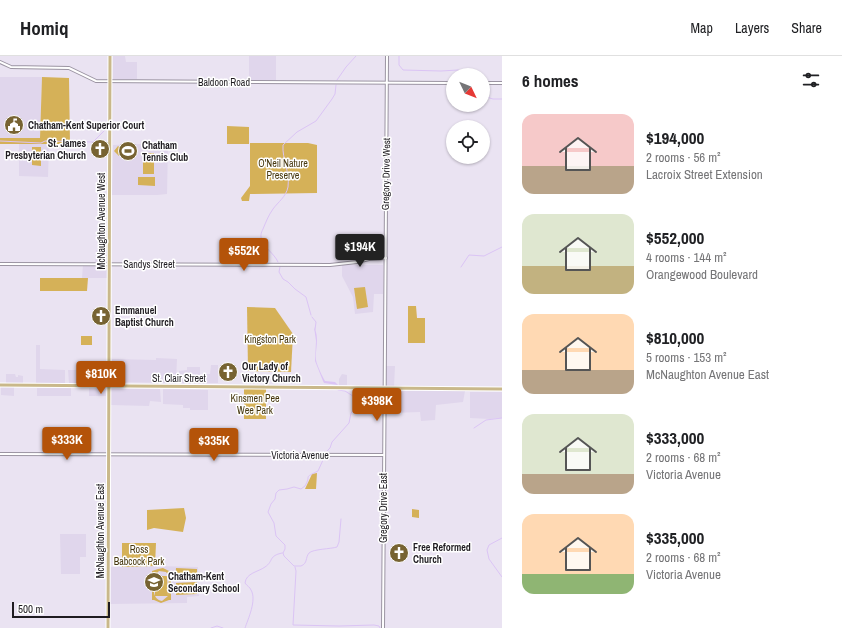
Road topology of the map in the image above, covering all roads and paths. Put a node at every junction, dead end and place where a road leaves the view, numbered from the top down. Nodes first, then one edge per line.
1 (110, 56) edge
2 (387, 56) edge
3 (0, 62) edge
4 (110, 81) junction
5 (387, 83) junction
6 (446, 83) edge
7 (490, 83) edge
8 (502, 84) edge
9 (386, 258) junction
10 (0, 264) edge
11 (109, 264) junction
12 (108, 378) junction
13 (0, 385) edge
14 (108, 385) junction
15 (118, 386) junction
16 (384, 388) junction
17 (502, 389) edge
18 (0, 454) edge
19 (108, 454) junction
20 (383, 455) junction
21 (108, 628) edge
22 (383, 628) edge

1 - 4 main road, McNaughton Avenue West
2 - 5 street, Gregory Drive West
3 - 4 street, Baldoon Road
4 - 5 street, Baldoon Road
4 - 11 main road, McNaughton Avenue West
5 - 6 street, Baldoon Road
5 - 9 street, Gregory Drive West
7 - 8 street
9 - 11 street, Sandys Street
9 - 16 street, Gregory Drive West
10 - 11 street, Sandys Street
11 - 12 main road, McNaughton Avenue West
12 - 14 main road, McNaughton Avenue West
12 - 15 main road
13 - 14 main road, St. Clair Street
14 - 15 main road, St. Clair Street
14 - 19 main road, McNaughton Avenue East
15 - 16 main road, St. Clair Street
16 - 17 main road, St. Clair Street
16 - 20 street, Gregory Drive East
18 - 19 street, Victoria Avenue
19 - 20 street, Victoria Avenue
19 - 21 main road, McNaughton Avenue East
20 - 22 street, Gregory Drive East

